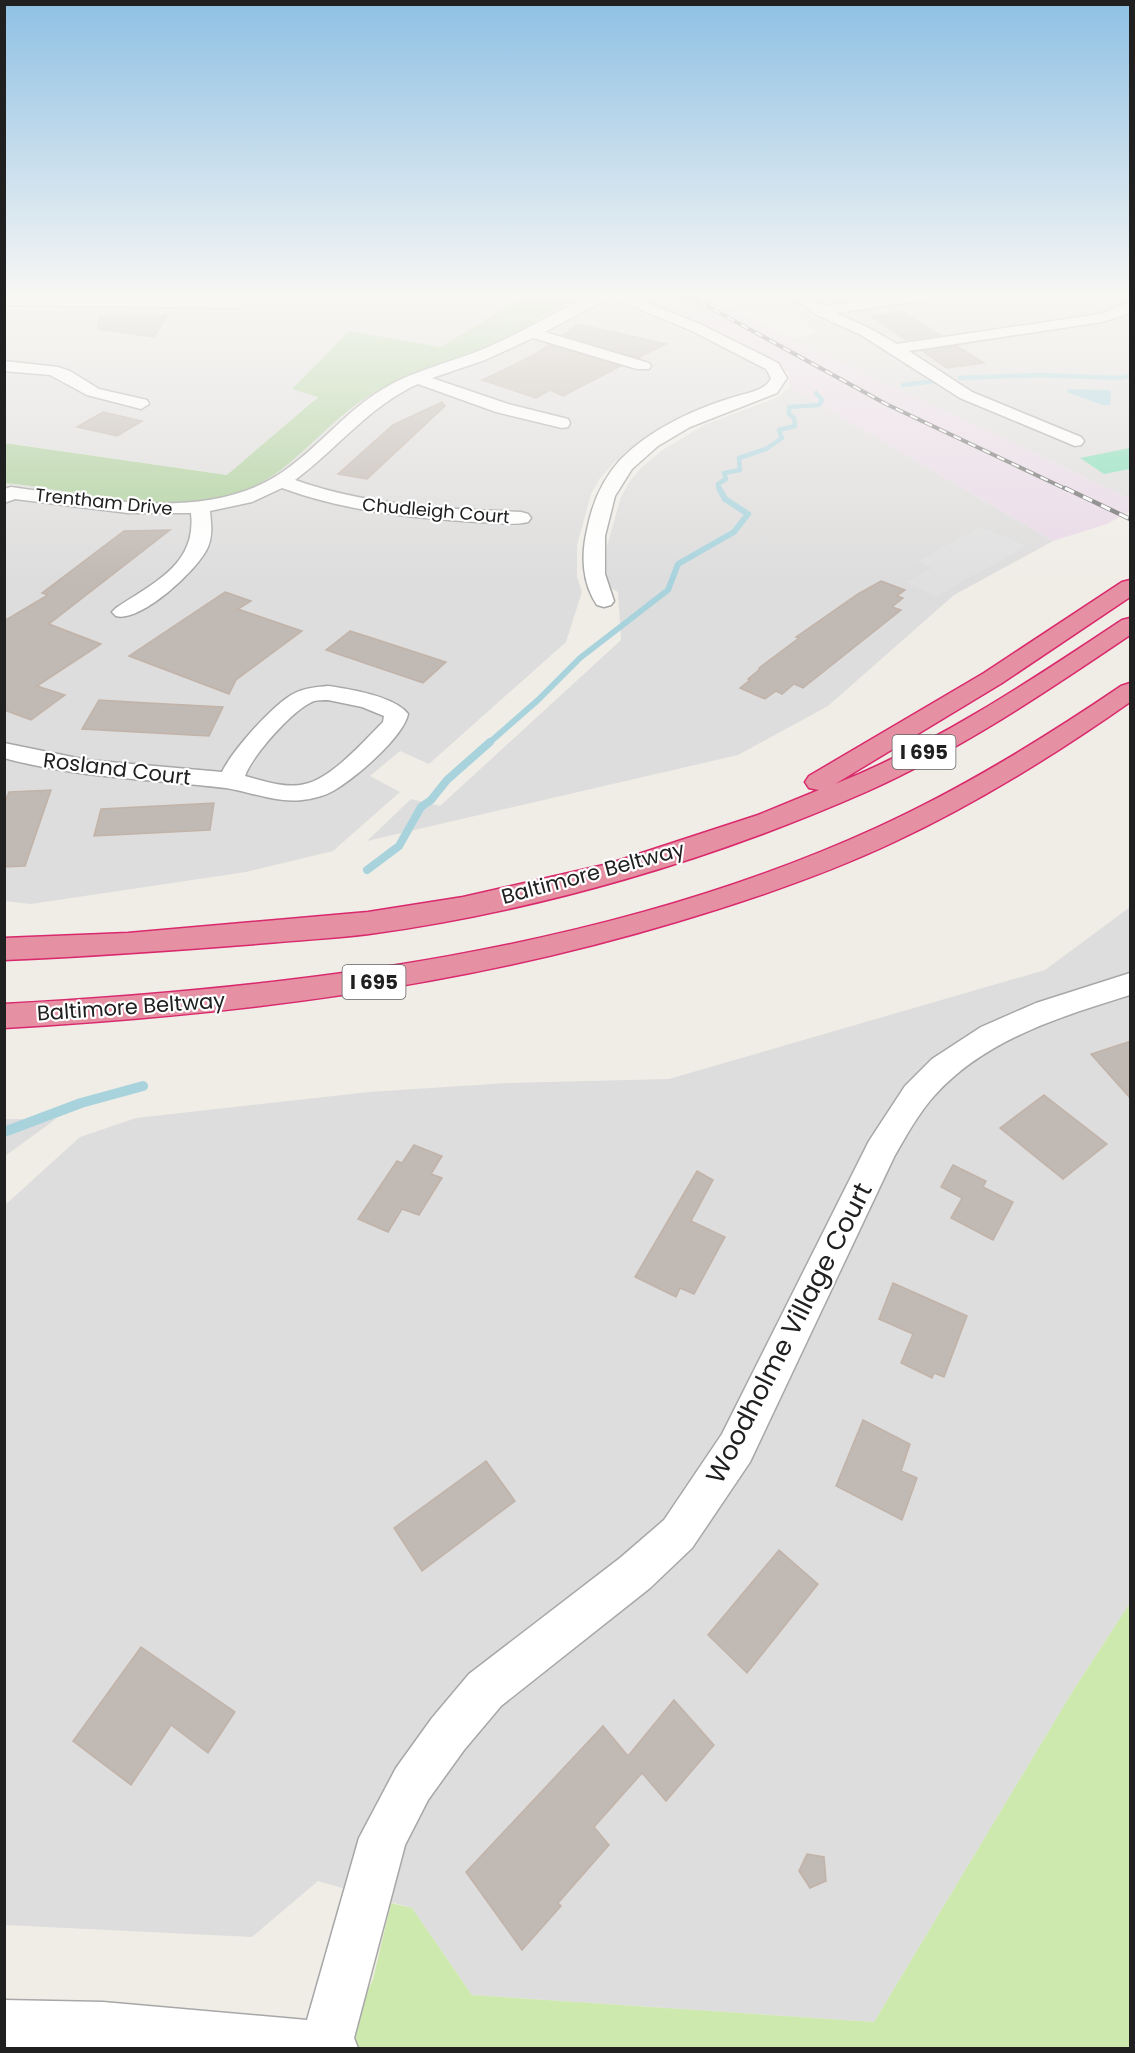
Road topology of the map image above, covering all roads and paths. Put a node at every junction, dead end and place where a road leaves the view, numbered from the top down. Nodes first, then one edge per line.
1 (89, 390) edge
2 (393, 390) edge
3 (450, 390) edge
4 (769, 390) edge
5 (959, 390) edge
6 (141, 404) dead end
7 (562, 423) dead end
8 (1075, 441) dead end
9 (282, 482) junction
10 (8, 495) edge
11 (200, 508) junction
12 (521, 518) dead end
13 (1131, 587) edge
14 (604, 601) dead end
15 (123, 612) dead end
16 (1131, 625) edge
17 (1131, 691) edge
18 (1131, 701) edge
19 (1078, 727) junction
20 (4, 750) edge
21 (231, 782) junction
22 (700, 844) junction
23 (4, 950) edge
24 (1131, 984) edge
25 (4, 1016) edge
26 (4, 2026) edge
27 (329, 2047) edge

1 - 6 street
2 - 9 street, Trentham Drive
3 - 7 street
4 - 14 street
5 - 8 street
9 - 11 street, Trentham Drive
9 - 12 street, Chudleigh Court
10 - 11 street, Trentham Drive
11 - 15 street
13 - 22 highway
16 - 22 highway, Baltimore Beltway / I 695
17 - 19 highway, Baltimore Beltway / I 695
18 - 19 highway
19 - 25 highway, Baltimore Beltway / I 695
20 - 21 street, Rosland Court
21 - 21 street, Rosland Court
22 - 23 highway, Baltimore Beltway / I 695
24 - 27 street, Woodholme Village Court
26 - 27 street

